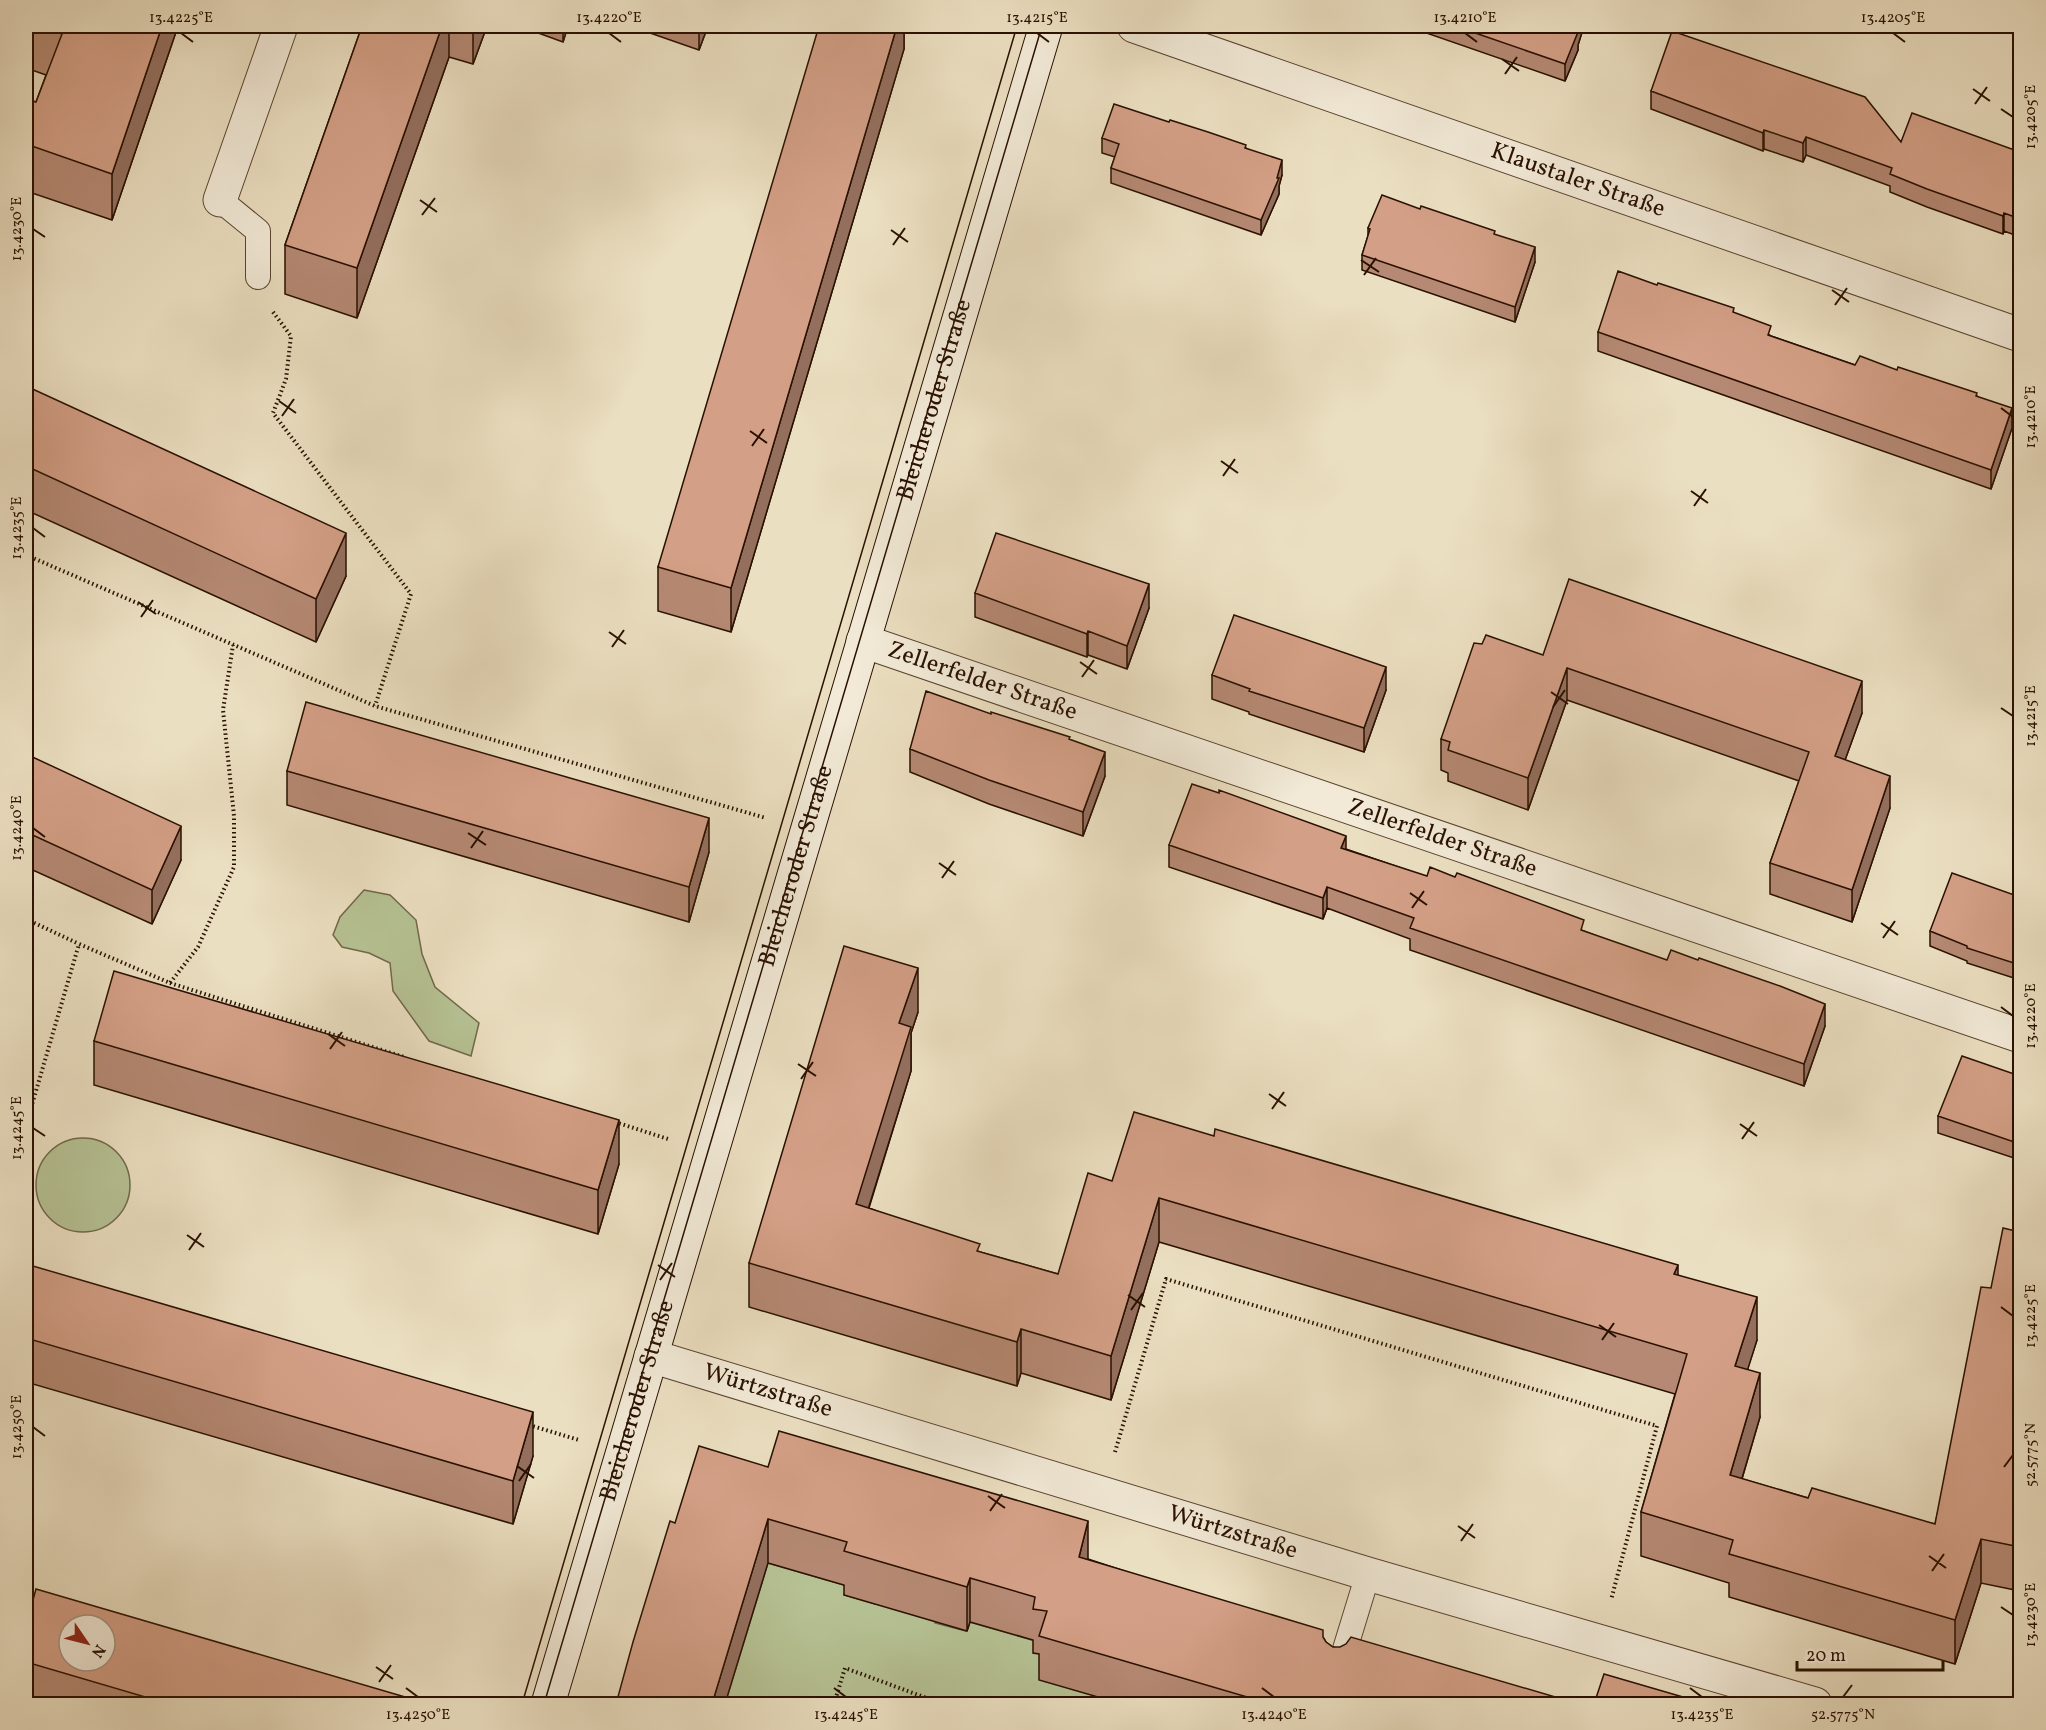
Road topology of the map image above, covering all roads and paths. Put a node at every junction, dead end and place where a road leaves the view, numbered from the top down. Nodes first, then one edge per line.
1 (281, 26) edge
2 (1046, 26) edge
3 (1134, 26) edge
4 (220, 200) joint
5 (258, 277) joint
6 (2020, 335) edge
7 (26, 555) edge
8 (863, 641) junction
9 (233, 645) junction
10 (375, 706) junction
11 (807, 830) junction
12 (26, 919) edge
13 (79, 944) junction
14 (170, 984) junction
15 (2020, 1036) edge
16 (408, 1058) edge
17 (612, 1121) edge
18 (26, 1125) edge
19 (668, 1139) dead end
20 (651, 1356) junction
21 (523, 1423) edge
22 (579, 1440) dead end
23 (1115, 1452) dead end
24 (1368, 1574) junction
25 (1611, 1600) dead end
26 (1337, 1677) edge
27 (548, 1704) edge
28 (834, 1704) edge
29 (943, 1704) edge
30 (1815, 1704) edge

1 - 4 street
2 - 8 street, Bleicheroder Straße
3 - 6 street, Klaustaler Straße
4 - 5 lane
5 - 10 path
7 - 9 path
8 - 11 street, Bleicheroder Straße
8 - 15 street, Zellerfelder Straße
9 - 10 path
9 - 14 path
10 - 11 path
11 - 20 street, Bleicheroder Straße
12 - 13 path
13 - 14 path
13 - 18 path
14 - 16 path
17 - 19 path
20 - 24 street, Würtzstraße
20 - 27 street, Bleicheroder Straße
21 - 22 path
23 - 25 path
24 - 26 lane
24 - 30 street, Würtzstraße
28 - 29 path

